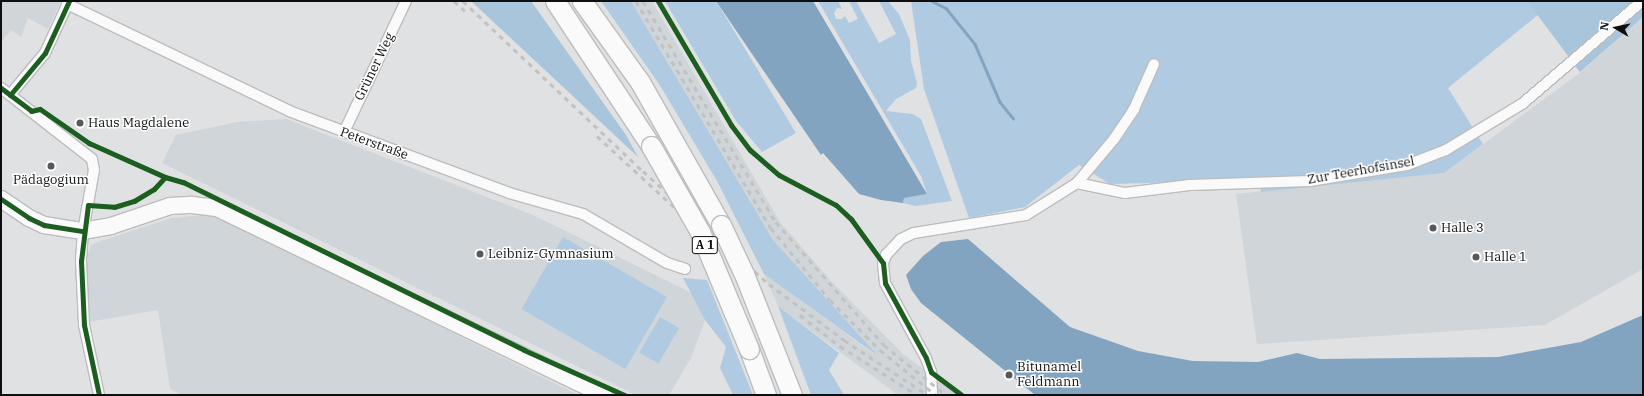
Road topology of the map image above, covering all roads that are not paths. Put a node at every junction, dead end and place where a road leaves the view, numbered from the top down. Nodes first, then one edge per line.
1 (406, 1) edge
2 (555, 1) edge
3 (582, 1) edge
4 (1642, 1) edge
5 (68, 3) edge
6 (1154, 64) dead end
7 (1, 88) edge
8 (10, 95) junction
9 (344, 132) junction
10 (1077, 183) junction
11 (1, 199) edge
12 (83, 231) junction
13 (685, 269) dead end
14 (99, 395) edge
15 (604, 395) edge
16 (766, 395) edge
17 (792, 395) edge
18 (932, 395) edge

1 - 9 street, Grüner Weg
2 - 16 highway, A 1, bridge
3 - 17 highway, A 1, bridge
4 - 10 street, Zur Teerhofsinsel
5 - 8 street
5 - 9 street, Peterstraße
6 - 10 street
7 - 8 street
8 - 12 street
9 - 13 street, Peterstraße
10 - 18 street
11 - 12 main road
12 - 14 street
12 - 15 main road

